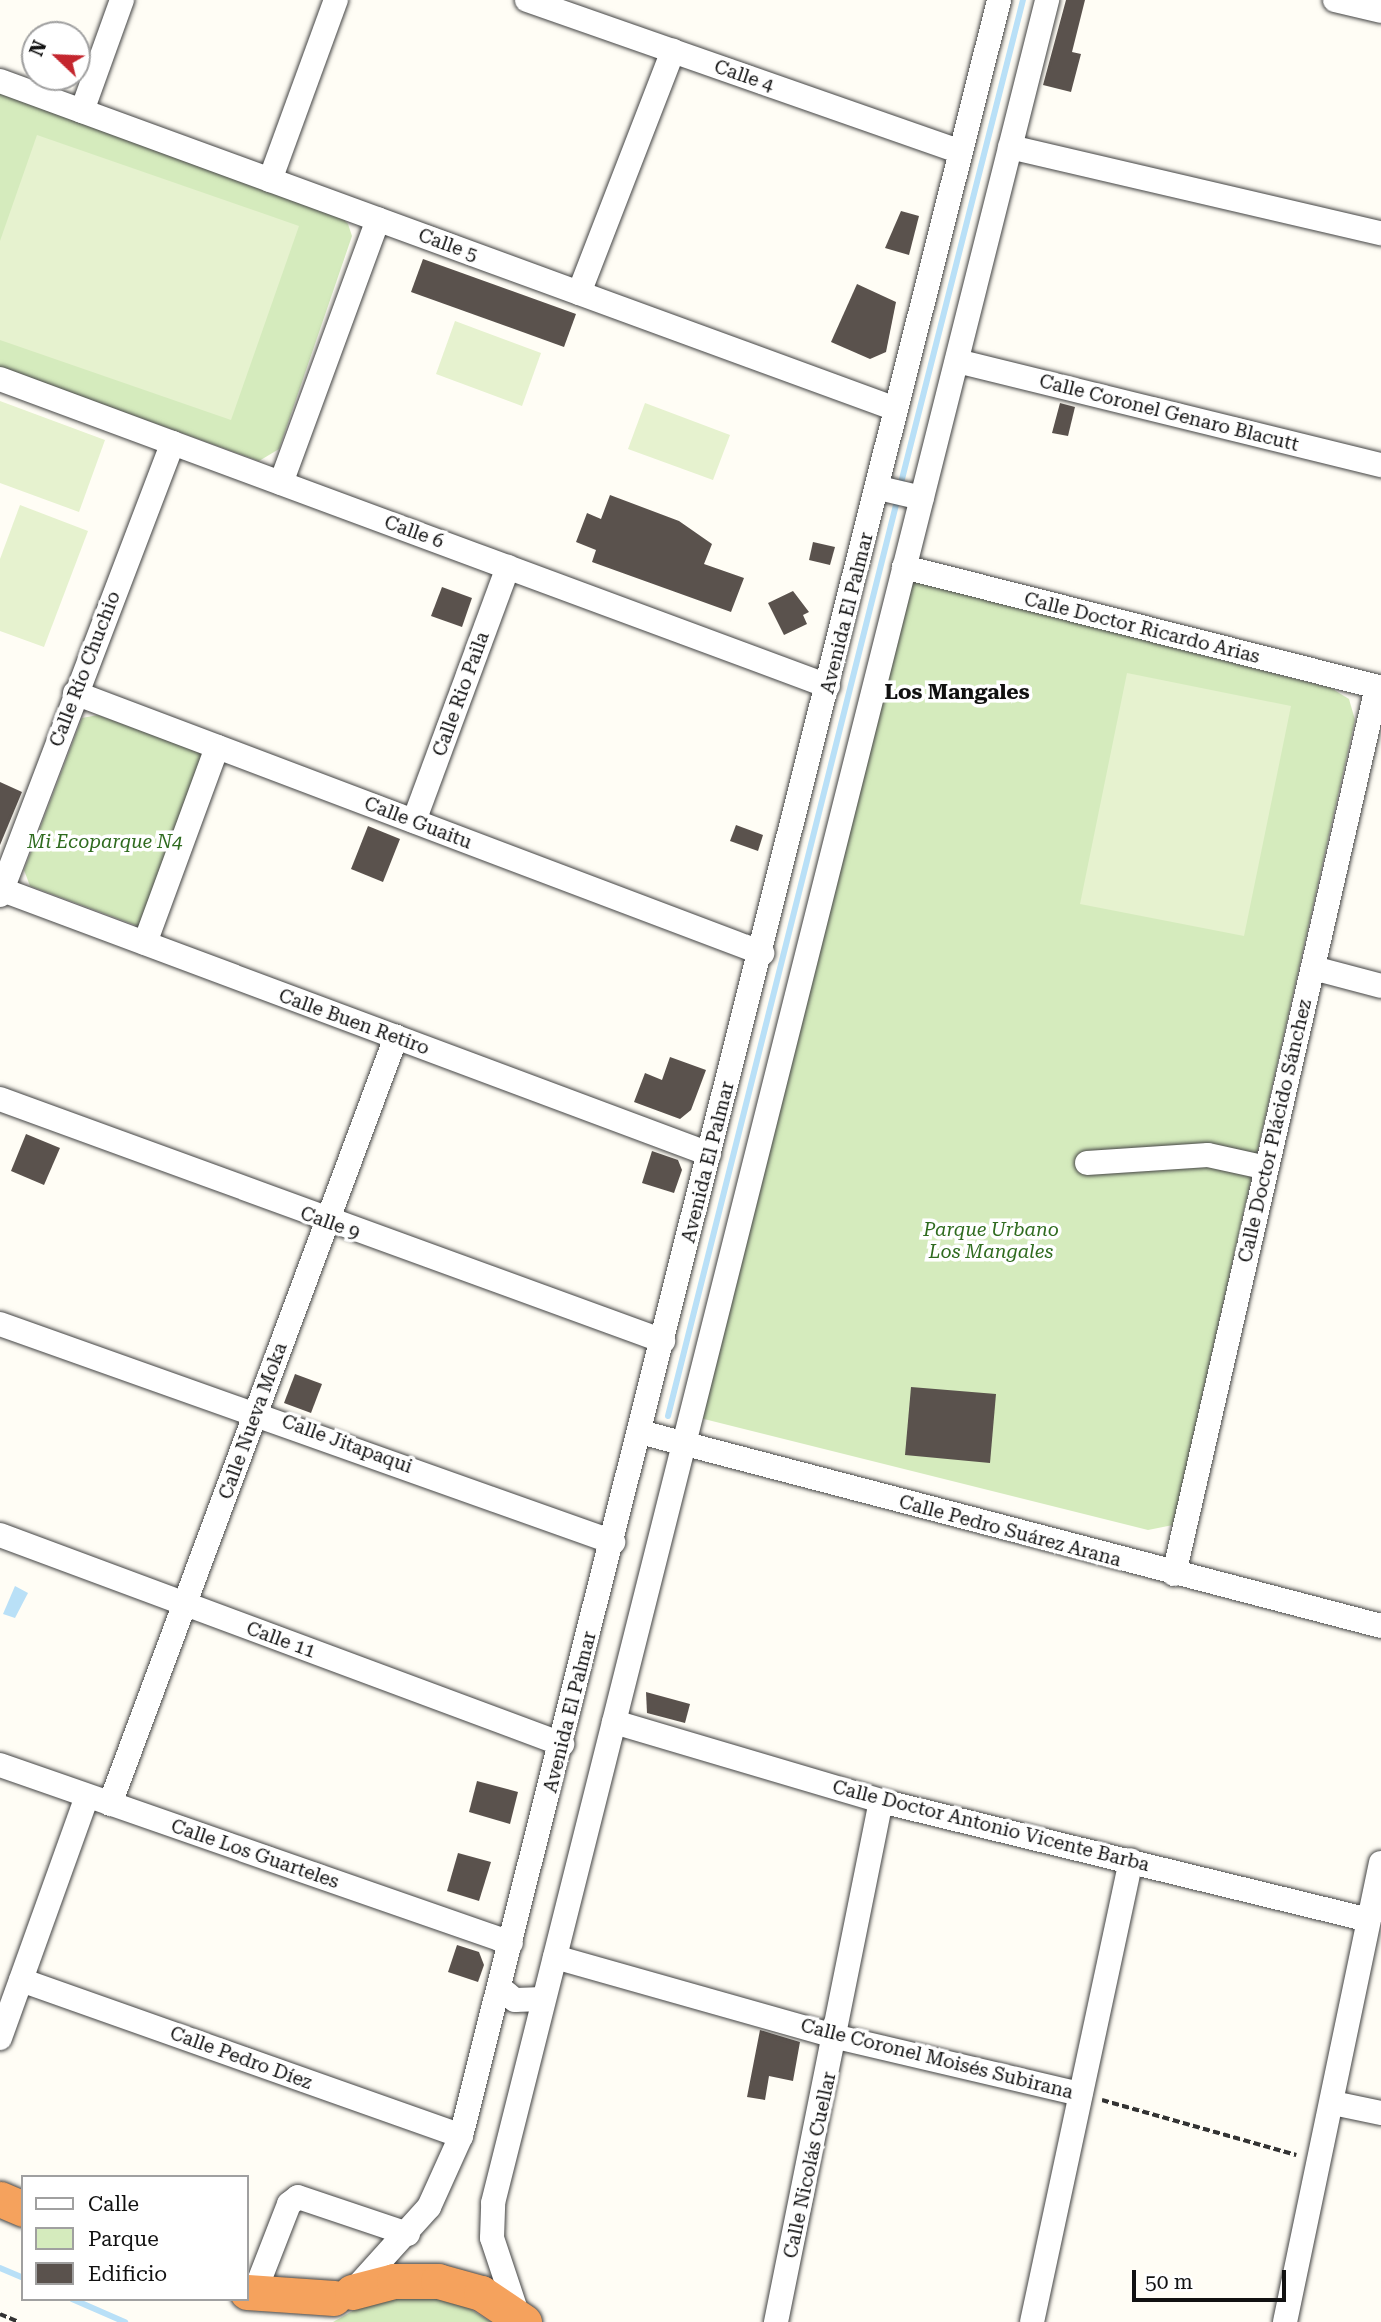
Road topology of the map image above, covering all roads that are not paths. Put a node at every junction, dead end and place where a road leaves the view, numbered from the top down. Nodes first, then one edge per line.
1 (122, 0) edge
2 (336, 0) edge
3 (527, 0) edge
4 (999, 0) edge
5 (1047, 0) edge
6 (1335, 0) edge
7 (1381, 10) edge
8 (673, 51) junction
9 (0, 81) edge
10 (82, 111) junction
11 (1010, 147) junction
12 (960, 152) junction
13 (270, 180) junction
14 (378, 219) junction
15 (1381, 233) edge
16 (579, 293) junction
17 (957, 361) junction
18 (0, 379) edge
19 (896, 409) junction
20 (173, 443) junction
21 (1381, 465) edge
22 (281, 483) junction
23 (900, 493) junction
24 (508, 567) junction
25 (904, 567) junction
26 (828, 686) junction
27 (1379, 687) edge
28 (75, 693) junction
29 (217, 747) junction
30 (414, 821) junction
31 (1, 892) edge
32 (145, 943) junction
33 (762, 953) junction
34 (1313, 968) junction
35 (1381, 986) edge
36 (768, 1011) junction
37 (396, 1037) junction
38 (0, 1099) edge
39 (709, 1154) junction
40 (1087, 1163) dead end
41 (1267, 1168) junction
42 (327, 1223) junction
43 (0, 1324) edge
44 (663, 1341) junction
45 (257, 1411) junction
46 (640, 1432) junction
47 (684, 1444) junction
48 (0, 1535) edge
49 (613, 1542) junction
50 (1174, 1574) junction
51 (185, 1604) junction
52 (1381, 1626) edge
53 (614, 1722) junction
54 (562, 1744) junction
55 (0, 1765) edge
56 (99, 1800) junction
57 (881, 1801) junction
58 (1130, 1860) junction
59 (1381, 1863) edge
60 (1369, 1920) junction
61 (511, 1943) junction
62 (555, 1957) junction
63 (21, 1979) junction
64 (500, 1988) junction
65 (543, 1999) junction
66 (837, 2037) junction
67 (0, 2038) edge
68 (1080, 2094) junction
69 (1333, 2103) junction
70 (1381, 2113) edge
71 (461, 2136) junction
72 (0, 2199) edge
73 (21, 2208) edge
74 (408, 2234) junction
75 (251, 2293) edge
76 (343, 2295) junction
77 (521, 2319) edge
78 (307, 2322) edge
79 (776, 2322) edge
80 (1032, 2322) edge
81 (1285, 2322) edge

1 - 10 street
2 - 13 street
3 - 8 street, Calle 4
4 - 12 street, Avenida El Palmar
5 - 11 street, Avenida El Palmar
6 - 7 street
8 - 12 street, Calle 4
8 - 16 street
9 - 10 street, Calle 5
10 - 13 street, Calle 5
11 - 15 street
11 - 17 street, Avenida El Palmar
12 - 19 street, Avenida El Palmar
13 - 14 street, Calle 5
14 - 16 street, Calle 5
14 - 22 street
16 - 19 street, Calle 5
17 - 21 street, Calle Coronel Genaro Blacutt
17 - 23 street, Avenida El Palmar
18 - 20 street, Calle 6
19 - 23 street, Avenida El Palmar
20 - 22 street, Calle 6
20 - 28 street, Calle Río Chuchio
22 - 24 street, Calle 6
23 - 25 street, Avenida El Palmar
23 - 26 street, Avenida El Palmar
24 - 26 street, Calle 6
24 - 30 street, Calle Rio Paila
25 - 27 street, Calle Doctor Ricardo Arias
25 - 36 street, Avenida El Palmar
26 - 33 street, Avenida El Palmar
27 - 34 street, Calle Doctor Plácido Sánchez
28 - 29 street, Calle Guaitu
28 - 31 street, Calle Río Chuchio
29 - 30 street, Calle Guaitu
29 - 32 street
30 - 33 street, Calle Guaitu
31 - 32 street, Calle Buen Retiro
32 - 37 street, Calle Buen Retiro
33 - 36 street, Avenida El Palmar
34 - 35 street
34 - 41 street, Calle Doctor Plácido Sánchez
36 - 39 street, Avenida El Palmar
36 - 47 street, Avenida El Palmar
37 - 39 street, Calle Buen Retiro
37 - 42 street, Calle Nueva Moka
38 - 42 street, Calle 9
39 - 44 street, Avenida El Palmar
40 - 41 street
41 - 50 street, Calle Doctor Plácido Sánchez
42 - 44 street, Calle 9
42 - 45 street, Calle Nueva Moka
43 - 45 street, Calle Jitapaqui
44 - 46 street, Avenida El Palmar
45 - 49 street, Calle Jitapaqui
45 - 51 street, Calle Nueva Moka
46 - 47 street, Calle Pedro Suárez Arana
46 - 49 street, Avenida El Palmar
47 - 50 street, Calle Pedro Suárez Arana
47 - 53 street, Avenida El Palmar
48 - 51 street, Calle 11
49 - 54 street, Avenida El Palmar
50 - 52 street, Calle Pedro Suárez Arana
51 - 54 street, Calle 11
51 - 56 street, Calle Nueva Moka
53 - 57 street, Calle Doctor Antonio Vicente Barba
53 - 62 street, Avenida El Palmar
54 - 61 street, Avenida El Palmar
55 - 56 street, Calle Los Guarteles
56 - 61 street, Calle Los Guarteles
56 - 63 street, Calle Nueva Moka
57 - 58 street, Calle Doctor Antonio Vicente Barba
57 - 66 street, Calle Nicolás Cuellar
58 - 60 street, Calle Doctor Antonio Vicente Barba
58 - 68 street
59 - 60 street
60 - 69 street
61 - 64 street, Avenida El Palmar
62 - 65 street, Avenida El Palmar
62 - 66 street, Calle Coronel Moisés Subirana
63 - 67 street, Calle Nueva Moka
63 - 71 street, Calle Pedro Díez
64 - 65 street
64 - 71 street, Avenida El Palmar
65 - 77 street, Avenida El Palmar
66 - 68 street, Calle Coronel Moisés Subirana
66 - 79 street, Calle Nicolás Cuellar
68 - 80 street
69 - 70 street
69 - 81 street
71 - 74 street, Avenida El Palmar
72 - 73 highway
74 - 75 street
74 - 76 street, Avenida El Palmar
75 - 76 highway
76 - 77 highway
76 - 78 highway

